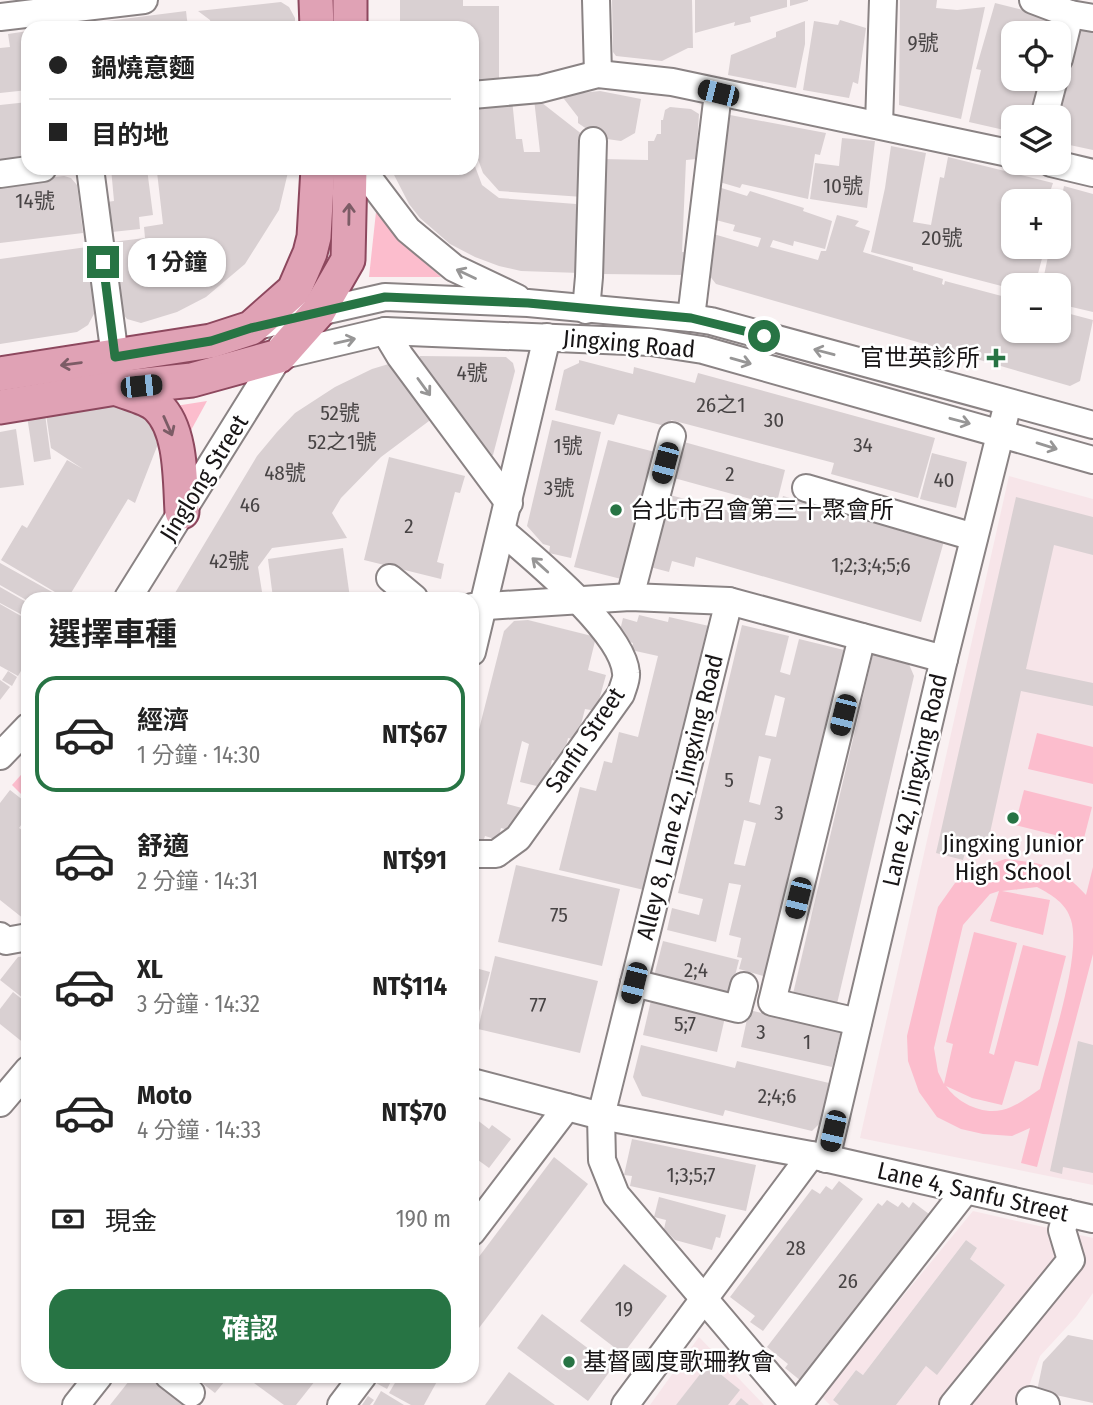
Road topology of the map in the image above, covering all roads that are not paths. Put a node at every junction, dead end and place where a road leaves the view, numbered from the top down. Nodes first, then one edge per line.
1 (144, 0) edge
2 (316, 0) edge
3 (350, 0) edge
4 (596, 0) edge
5 (883, 0) edge
6 (1033, 0) edge
7 (62, 12) edge
8 (1082, 16) edge
9 (0, 17) edge
10 (317, 21) edge
11 (350, 21) edge
12 (1071, 37) edge
13 (598, 74) junction
14 (718, 93) junction
15 (479, 95) edge
16 (879, 125) junction
17 (593, 141) dead end
18 (1001, 151) edge
19 (1071, 168) edge
20 (21, 171) edge
21 (1093, 173) edge
22 (0, 174) edge
23 (91, 175) edge
24 (318, 175) edge
25 (349, 175) edge
26 (365, 175) edge
27 (528, 303) junction
28 (300, 307) junction
29 (586, 310) junction
30 (691, 318) junction
31 (385, 331) junction
32 (547, 337) junction
33 (279, 356) junction
34 (115, 373) junction
35 (0, 374) edge
36 (1008, 403) junction
37 (0, 407) edge
38 (1093, 422) edge
39 (1000, 432) junction
40 (673, 436) dead end
41 (1088, 459) edge
42 (806, 488) dead end
43 (509, 503) junction
44 (182, 512) junction
45 (502, 531) junction
46 (974, 537) junction
47 (390, 578) dead end
48 (132, 592) edge
49 (407, 592) edge
50 (630, 597) junction
51 (578, 598) junction
52 (729, 601) junction
53 (479, 604) edge
54 (479, 607) edge
55 (862, 637) junction
56 (944, 659) junction
57 (21, 734) edge
58 (0, 756) edge
59 (479, 854) edge
60 (0, 936) edge
61 (21, 938) edge
62 (634, 983) junction
63 (744, 986) dead end
64 (858, 1022) junction
65 (21, 1078) edge
66 (479, 1084) edge
67 (0, 1103) edge
68 (567, 1107) junction
69 (601, 1116) junction
70 (819, 1157) junction
71 (965, 1191) junction
72 (1067, 1213) junction
73 (1093, 1219) edge
74 (479, 1223) edge
75 (705, 1298) junction
76 (93, 1383) edge
77 (178, 1383) edge
78 (358, 1383) edge
79 (191, 1393) dead end
80 (76, 1405) edge
81 (341, 1405) edge
82 (625, 1405) edge
83 (796, 1405) edge
84 (953, 1405) edge

1 - 7 street
2 - 10 main road
3 - 11 main road
4 - 13 street
5 - 16 street
6 - 8 street
7 - 9 street
8 - 12 street
13 - 14 street
13 - 15 street
14 - 16 street
14 - 30 street
16 - 18 street
17 - 29 street
19 - 21 street
20 - 22 street
23 - 34 street
24 - 28 main road
28 -> 25 main road
27 -> 26 street
27 - 28 street, Jingxing Road
27 - 29 street, Jingxing Road
28 - 33 main road
28 - 34 main road
29 - 30 street, Jingxing Road
36 -> 30 street, Jingxing Road
31 - 32 street, Jingxing Road
33 -> 31 street, Jingxing Road
31 -> 43 street
32 -> 39 street, Jingxing Road
32 - 43 street
33 - 34 main road
33 - 44 street, Jinglong Street
34 -> 35 main road
34 - 37 main road
34 -> 44 main road
36 - 38 street, Jingxing Road
36 - 39 street, Lane 42, Jingxing Road
38 - 41 street
39 -> 41 street, Jingxing Road
39 - 46 street, Lane 42, Jingxing Road
40 - 50 street
42 - 46 street
43 - 45 street
44 - 48 street, Jinglong Street
51 -> 45 street, Sanfu Street
45 - 53 street
46 - 56 street, Lane 42, Jingxing Road
47 - 49 street
50 - 51 street
50 - 52 street
51 - 54 street
51 - 59 street, Sanfu Street
52 - 55 street
52 - 62 street, Alley 8, Lane 42, Jingxing Road
55 - 56 street
55 - 64 street
56 - 64 street, Lane 42, Jingxing Road
57 - 58 street
60 - 61 street
62 - 63 street
62 - 69 street, Alley 8, Lane 42, Jingxing Road
64 - 70 street, Lane 42, Jingxing Road
65 - 67 street
66 - 68 street
68 - 69 street
68 - 74 street
69 - 70 street
69 - 75 street
70 - 71 street, Lane 4, Sanfu Street
70 - 75 street
71 - 72 street, Lane 4, Sanfu Street
71 - 83 street
72 - 73 street, Lane 4, Sanfu Street
72 - 84 street
75 - 82 street
75 - 83 street
76 - 80 street
77 - 79 street
78 - 81 street

